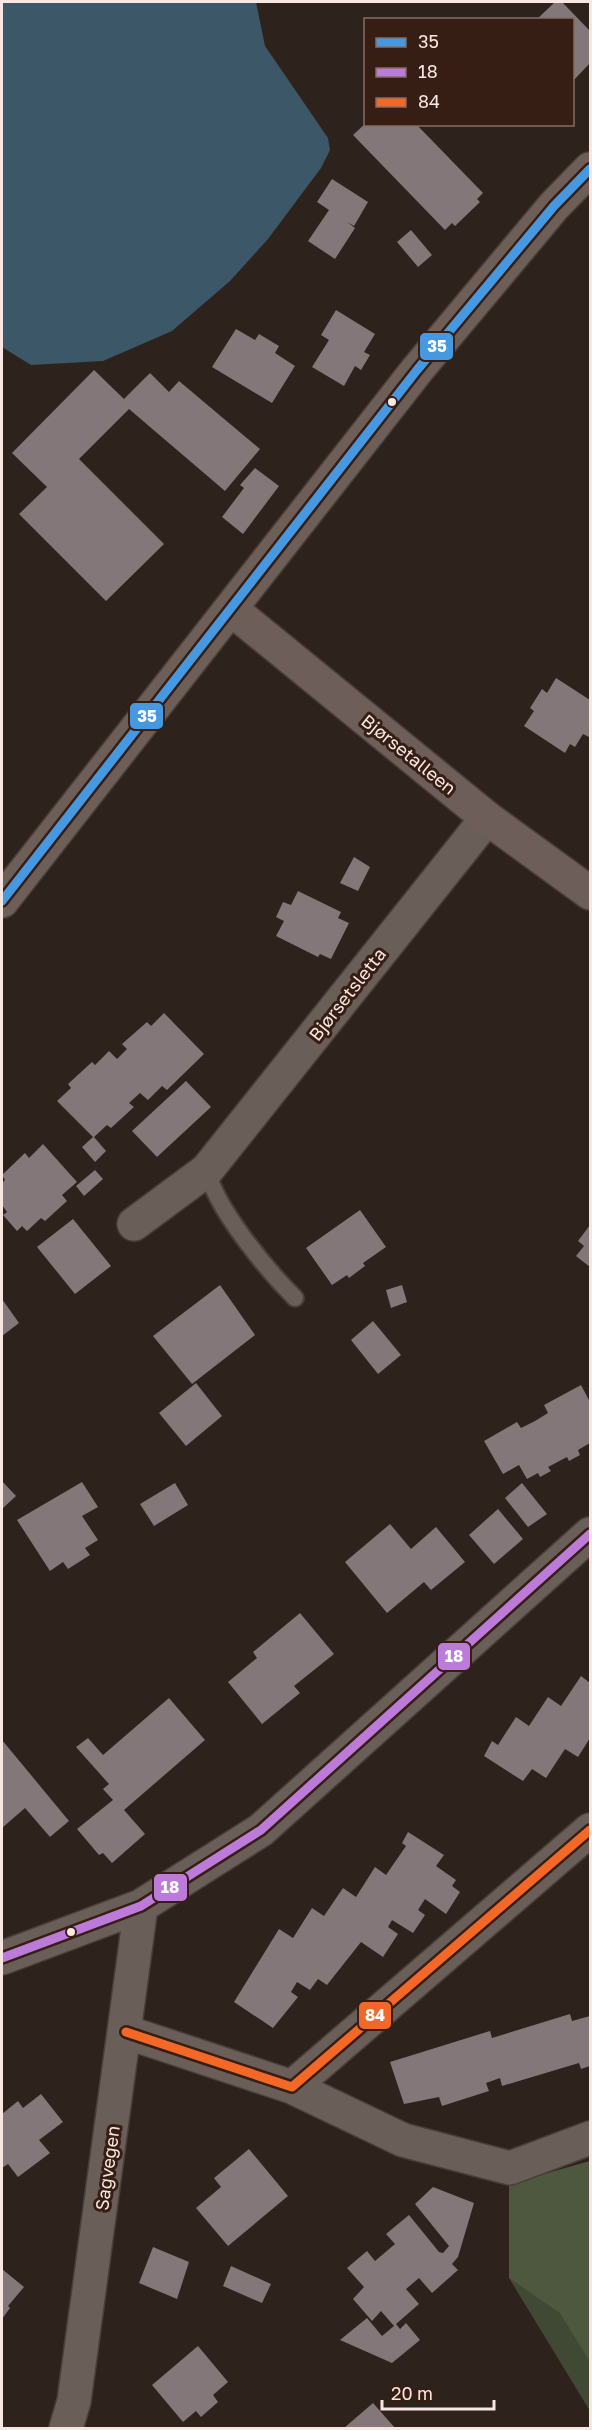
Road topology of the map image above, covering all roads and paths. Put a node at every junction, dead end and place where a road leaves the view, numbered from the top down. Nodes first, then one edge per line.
1 (591, 169) edge
2 (231, 609) junction
3 (487, 818) junction
4 (591, 893) edge
5 (2, 901) edge
6 (207, 1170) junction
7 (134, 1224) dead end
8 (295, 1298) dead end
9 (591, 1534) edge
10 (591, 1830) edge
11 (141, 1906) junction
12 (2, 1958) edge
13 (126, 2032) junction
14 (292, 2087) junction
15 (591, 2138) edge
16 (66, 2428) edge

1 - 2 main road
2 - 3 main road, Bjørsetalleen
2 - 5 main road
3 - 4 main road, Bjørsetalleen
3 - 6 street, Bjørsetsletta
6 - 7 street, Bjørsetsletta
6 - 8 lane
9 - 11 street
10 - 14 street
11 - 12 street
11 - 13 street, Sagvegen
13 - 14 street
13 - 16 street, Sagvegen
14 - 15 street

